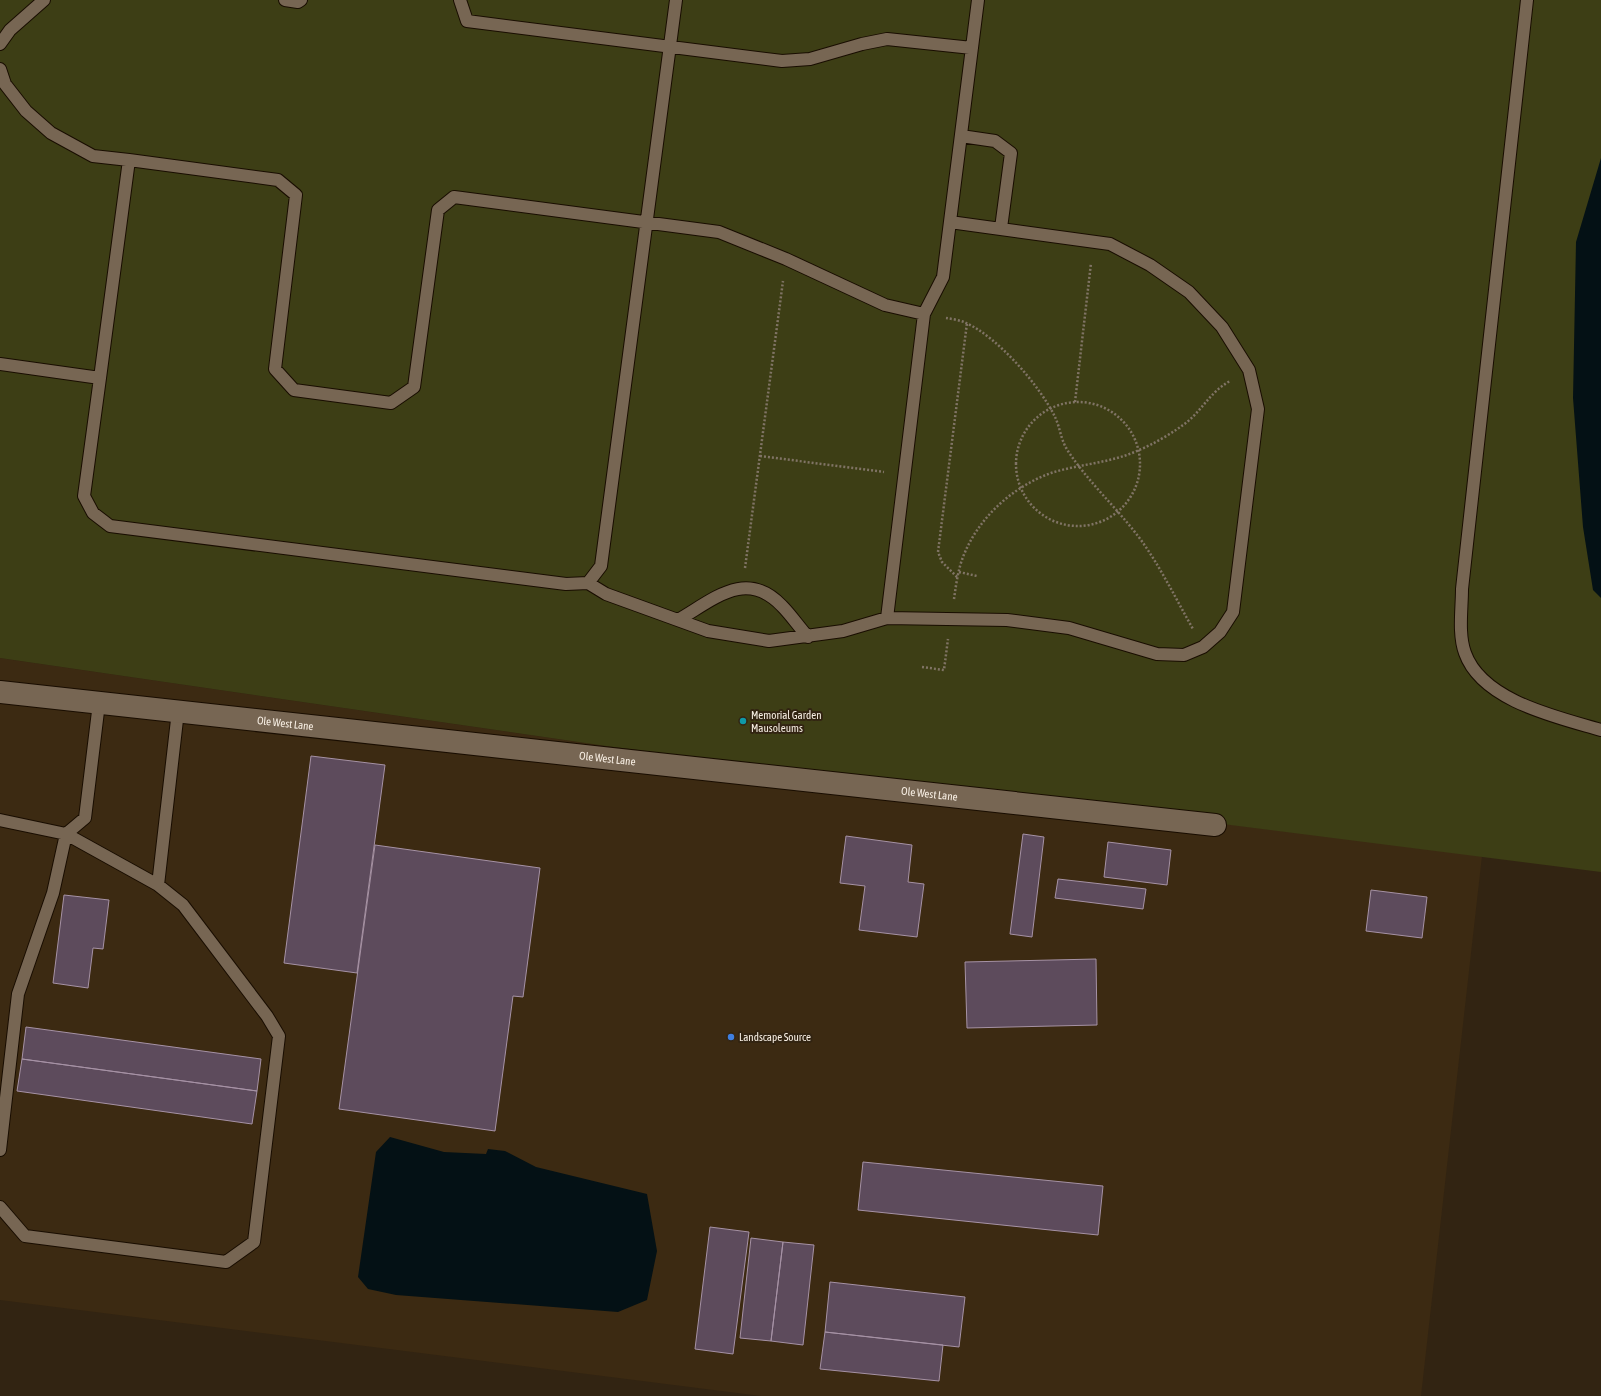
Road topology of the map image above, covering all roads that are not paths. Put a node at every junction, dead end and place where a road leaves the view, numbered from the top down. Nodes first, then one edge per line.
1 (44, 0) edge
2 (285, 0) edge
3 (301, 0) edge
4 (460, 0) edge
5 (676, 0) edge
6 (978, 0) edge
7 (1527, 0) edge
8 (0, 44) edge
9 (670, 48) junction
10 (972, 48) junction
11 (0, 69) edge
12 (961, 136) junction
13 (129, 160) junction
14 (646, 222) junction
15 (950, 222) junction
16 (1001, 228) junction
17 (924, 314) junction
18 (0, 364) edge
19 (100, 378) junction
20 (588, 583) junction
21 (887, 618) junction
22 (678, 620) junction
23 (808, 637) junction
24 (0, 692) edge
25 (99, 703) junction
26 (178, 711) junction
27 (1601, 730) edge
28 (0, 820) edge
29 (1215, 825) dead end
30 (66, 834) junction
31 (158, 885) junction
32 (0, 1150) edge
33 (0, 1207) edge

1 - 8 lane
2 - 3 lane
4 - 9 lane
5 - 9 lane
6 - 10 lane
7 - 27 lane
9 - 10 lane
9 - 14 lane
10 - 12 lane
11 - 13 lane
12 - 15 lane
12 - 16 lane
13 - 14 lane
13 - 19 lane
14 - 17 lane
14 - 20 lane
15 - 16 lane
15 - 17 lane
16 - 21 lane
17 - 21 lane
18 - 19 lane
19 - 20 lane
20 - 22 lane
21 - 23 lane
22 - 23 lane
22 - 23 lane
24 - 25 street, Ole West Lane
25 - 26 street, Ole West Lane
25 - 30 lane
26 - 29 street, Ole West Lane
26 - 31 lane
28 - 30 lane
30 - 31 lane
30 - 32 lane
31 - 33 lane

